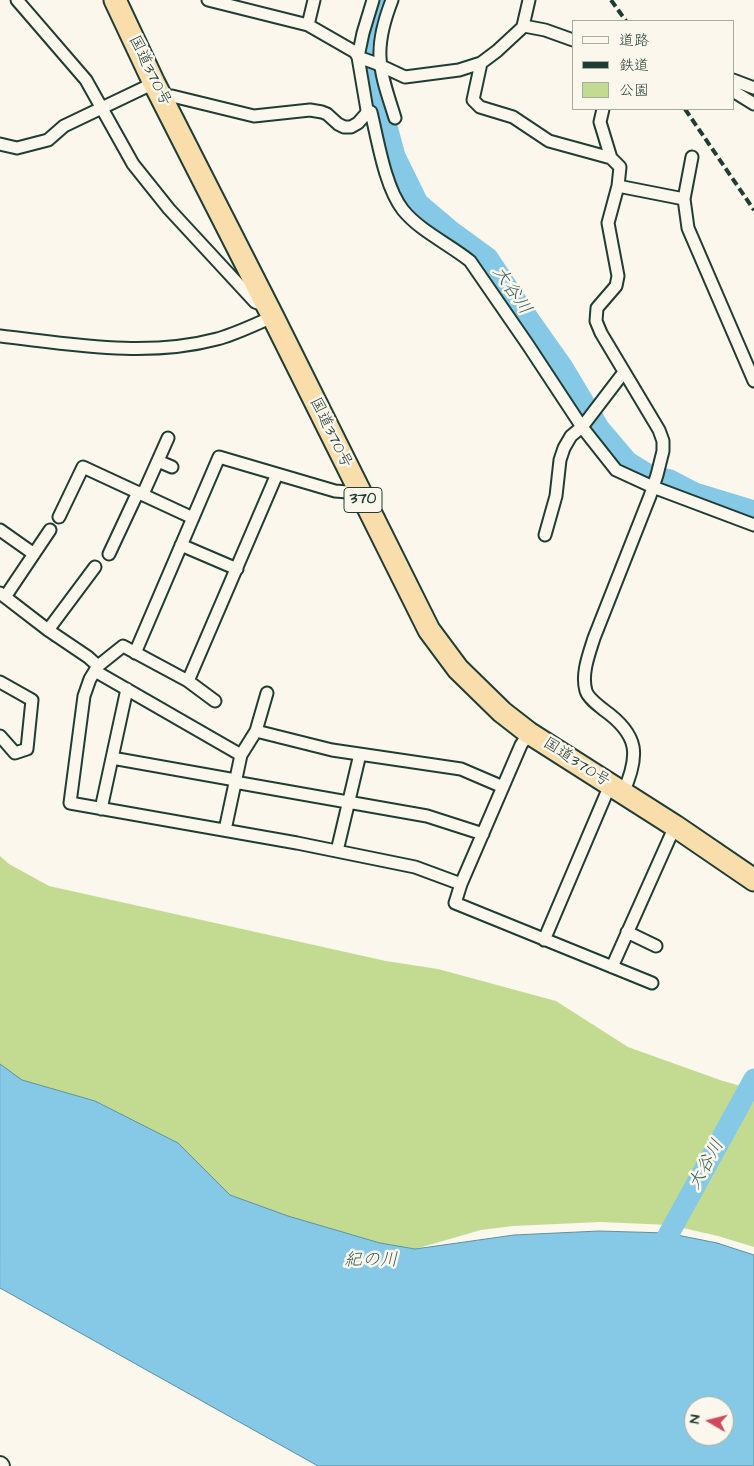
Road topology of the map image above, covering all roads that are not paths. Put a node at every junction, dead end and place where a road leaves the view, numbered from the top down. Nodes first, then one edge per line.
1 (17, 0) edge
2 (115, 0) edge
3 (208, 0) edge
4 (314, 0) edge
5 (373, 0) edge
6 (392, 0) edge
7 (529, 0) edge
8 (308, 25) junction
9 (523, 26) junction
10 (572, 40) edge
11 (370, 61) junction
12 (481, 62) junction
13 (734, 80) edge
14 (754, 88) edge
15 (159, 92) junction
16 (734, 92) edge
17 (754, 104) edge
18 (102, 108) junction
19 (367, 110) junction
20 (603, 110) edge
21 (395, 118) dead end
22 (0, 144) edge
23 (692, 157) dead end
24 (610, 158) junction
25 (618, 186) junction
26 (684, 199) junction
27 (271, 312) junction
28 (0, 336) edge
29 (624, 372) junction
30 (754, 381) edge
31 (582, 427) junction
32 (168, 438) dead end
33 (158, 461) junction
34 (172, 467) dead end
35 (277, 474) junction
36 (652, 487) junction
37 (140, 493) junction
38 (360, 494) junction
39 (60, 517) dead end
40 (193, 518) junction
41 (754, 525) edge
42 (0, 530) edge
43 (50, 530) dead end
44 (545, 535) dead end
45 (181, 545) junction
46 (34, 554) junction
47 (109, 554) dead end
48 (95, 567) dead end
49 (237, 569) junction
50 (2, 595) edge
51 (48, 630) junction
52 (135, 653) junction
53 (97, 668) junction
54 (188, 681) junction
55 (0, 682) edge
56 (127, 689) junction
57 (267, 693) dead end
58 (215, 701) dead end
59 (256, 731) junction
60 (529, 733) junction
61 (0, 736) edge
62 (360, 754) junction
63 (240, 755) junction
64 (112, 758) junction
65 (235, 781) junction
66 (503, 787) junction
67 (616, 789) junction
68 (349, 803) junction
69 (101, 808) junction
70 (674, 826) junction
71 (225, 830) junction
72 (483, 834) junction
73 (338, 851) junction
74 (754, 880) edge
75 (461, 884) junction
76 (627, 932) junction
77 (544, 940) junction
78 (656, 946) dead end
79 (612, 967) junction
80 (652, 984) dead end

1 - 18 street
2 - 15 highway, 国道370号 / 370
3 - 8 street
4 - 8 street
5 - 11 street
6 - 11 street
7 - 9 street
8 - 11 street
9 - 10 street
9 - 12 street
11 - 12 street
11 - 19 street
11 - 21 street
12 - 24 street
13 - 14 street
15 - 18 street
15 - 19 street
15 - 27 highway, 国道370号 / 370
16 - 17 street
18 - 22 street
18 - 27 street
19 - 31 street
20 - 24 street
23 - 26 street
24 - 25 street
25 - 26 street
25 - 29 street
26 - 30 street
27 - 28 street
27 - 38 highway, 国道370号 / 370
29 - 31 street
29 - 36 street
31 - 36 street
31 - 44 street
32 - 33 street
33 - 34 street
33 - 37 street
35 - 38 street
35 - 40 street
35 - 49 street
36 - 41 street
36 - 67 street
37 - 39 street
37 - 40 street
37 - 47 street
38 - 60 highway, 国道370号 / 370
40 - 45 street
42 - 46 street
43 - 46 street
45 - 49 street
45 - 52 street
46 - 50 street
48 - 51 street
49 - 54 street
50 - 51 street
51 - 53 street
52 - 53 street
52 - 54 street
53 - 56 street
53 - 69 street
54 - 58 street
55 - 61 street
56 - 63 street
56 - 64 street
57 - 59 street
59 - 62 street
59 - 63 street
60 - 66 street
60 - 67 highway, 国道370号 / 370
62 - 66 street
62 - 68 street
63 - 65 street
64 - 65 street
64 - 69 street
65 - 68 street
65 - 71 street
66 - 72 street
67 - 70 highway, 国道370号 / 370
67 - 77 street
68 - 72 street
68 - 73 street
69 - 71 street
70 - 74 highway, 国道370号 / 370
70 - 76 street
71 - 73 street
72 - 75 street
73 - 75 street
75 - 77 street
76 - 78 street
76 - 79 street
77 - 79 street
79 - 80 street

